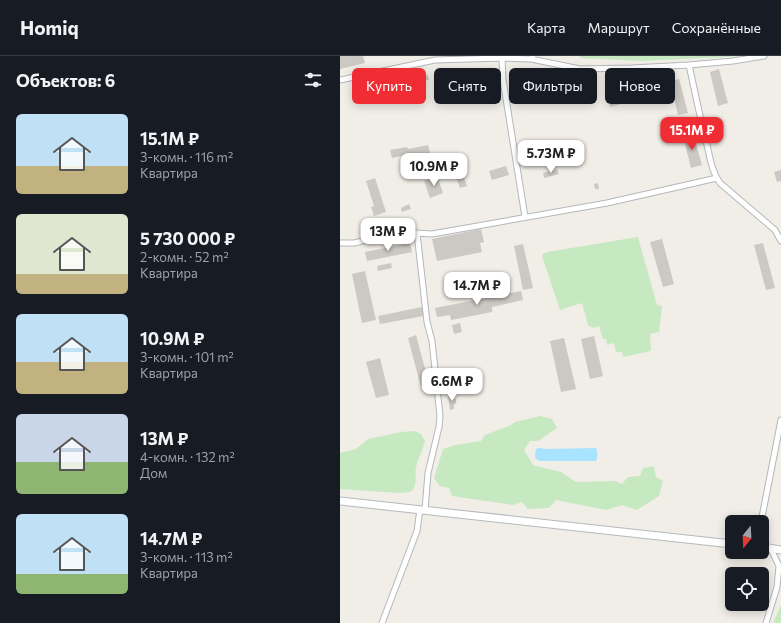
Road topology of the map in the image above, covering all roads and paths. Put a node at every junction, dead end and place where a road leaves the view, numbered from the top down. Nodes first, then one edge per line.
1 (764, 56) edge
2 (502, 58) junction
3 (532, 58) edge
4 (690, 65) junction
5 (340, 80) edge
6 (716, 178) junction
7 (525, 217) junction
8 (417, 233) junction
9 (781, 241) edge
10 (340, 243) edge
11 (781, 420) edge
12 (340, 501) edge
13 (423, 510) junction
14 (762, 515) edge
15 (725, 543) edge
16 (771, 549) joint
17 (781, 550) edge
18 (382, 623) edge
19 (766, 623) edge

1 - 4 street
2 - 3 street
2 - 5 street
2 - 7 street
3 - 4 street
4 - 6 street
6 - 7 street
6 - 9 street
7 - 8 street
8 - 10 street
8 - 13 street
11 - 14 street
12 - 13 main road
13 - 15 main road
13 - 18 street
16 - 17 main road
16 - 19 street

